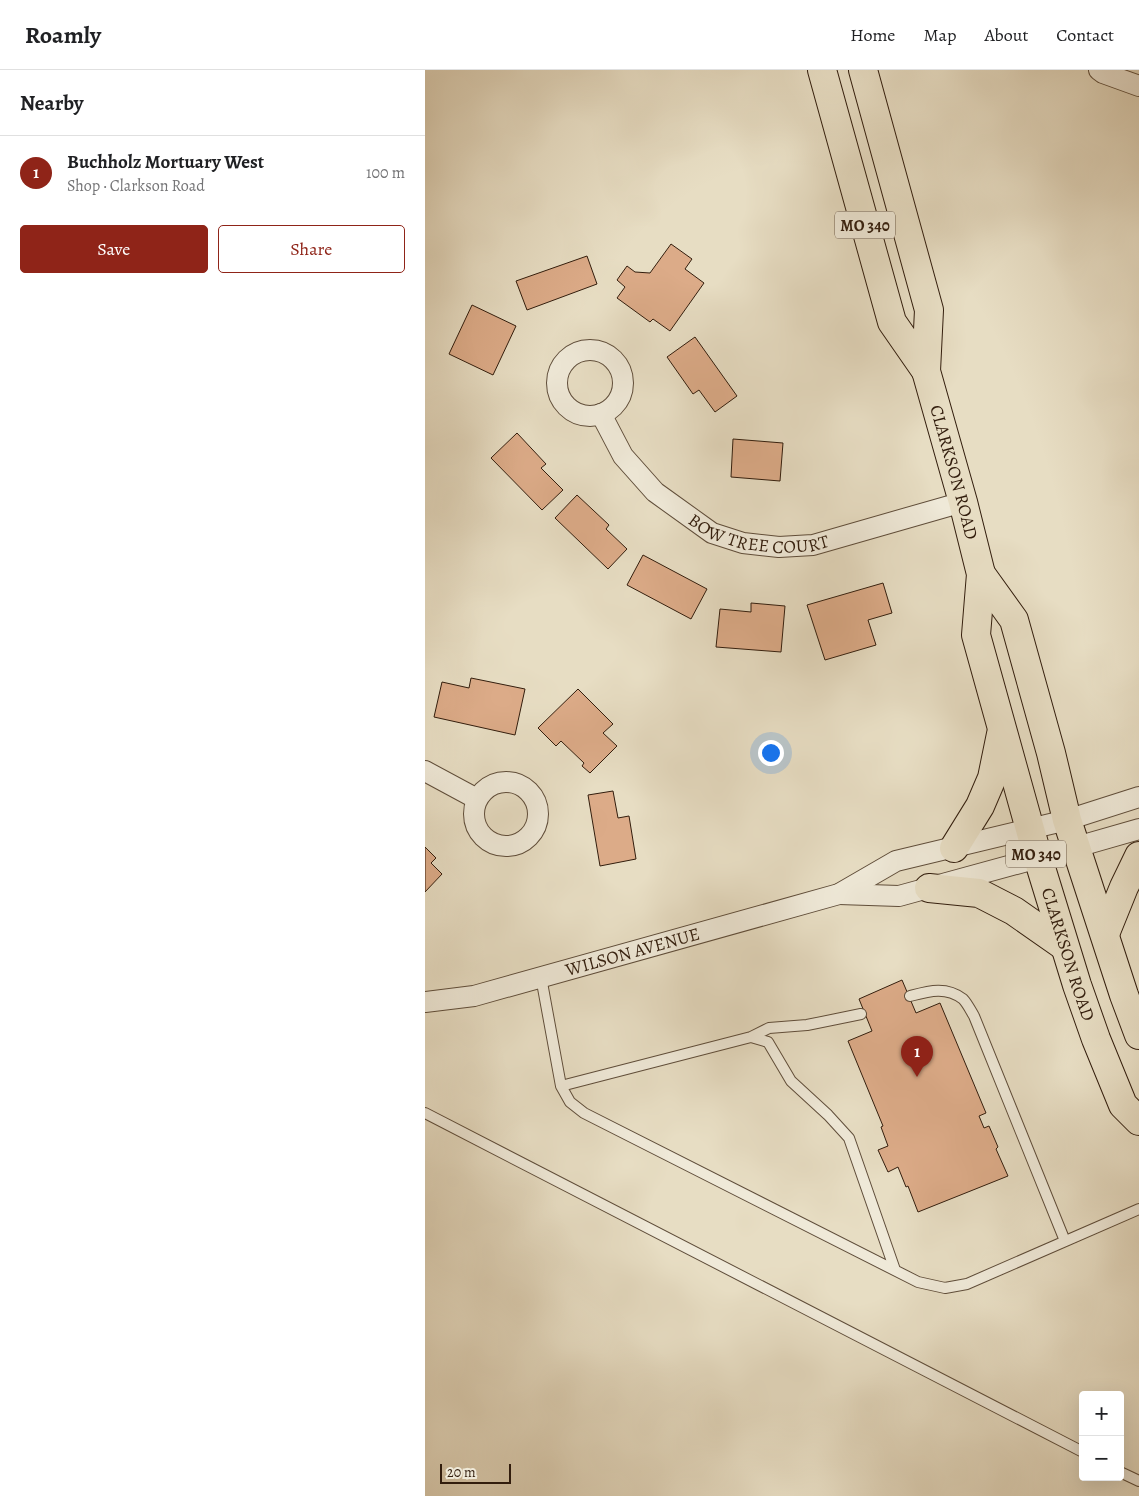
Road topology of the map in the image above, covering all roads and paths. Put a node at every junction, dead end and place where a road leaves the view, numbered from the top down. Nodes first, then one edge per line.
1 (822, 70) edge
2 (863, 70) edge
3 (1099, 70) edge
4 (1139, 86) edge
5 (925, 371) junction
6 (601, 414) dead end
7 (963, 502) junction
8 (981, 574) junction
9 (1002, 727) junction
10 (425, 771) edge
11 (1139, 797) edge
12 (477, 799) dead end
13 (1067, 820) junction
14 (1139, 829) edge
15 (1030, 830) junction
16 (1075, 847) junction
17 (953, 848) junction
18 (1139, 856) edge
19 (1038, 858) junction
20 (929, 888) junction
21 (839, 894) junction
22 (1105, 934) junction
23 (1064, 946) junction
24 (541, 977) junction
25 (911, 996) dead end
26 (425, 1002) edge
27 (861, 1014) dead end
28 (1139, 1035) edge
29 (751, 1037) junction
30 (561, 1086) junction
31 (425, 1113) edge
32 (1139, 1121) edge
33 (1139, 1209) edge
34 (1065, 1241) junction
35 (895, 1270) junction
36 (1079, 1450) edge
37 (1124, 1474) edge
38 (1139, 1482) edge

1 - 5 main road, CLARKSON ROAD / MO 340
2 - 5 main road, CLARKSON ROAD / MO 340
3 - 4 street
5 - 7 main road, CLARKSON ROAD / MO 340
6 - 7 street, BOW TREE COURT
7 - 8 main road, CLARKSON ROAD / MO 340
8 - 9 main road, CLARKSON ROAD / MO 340
8 - 13 main road, CLARKSON ROAD / MO 340
9 - 15 main road, CLARKSON ROAD / MO 340
9 - 17 main road
10 - 12 street
11 - 13 street, WILSON AVENUE
13 - 15 street, WILSON AVENUE
13 - 16 main road, CLARKSON ROAD / MO 340
14 - 16 street, WILSON AVENUE
15 - 17 street, WILSON AVENUE
15 - 19 main road, CLARKSON ROAD / MO 340
16 - 19 street, WILSON AVENUE
16 - 22 main road, CLARKSON ROAD / MO 340
17 - 21 street, WILSON AVENUE
18 - 22 main road
19 - 20 street, WILSON AVENUE
19 - 23 main road, CLARKSON ROAD / MO 340
20 - 21 street, WILSON AVENUE
20 - 23 main road
21 - 24 street, WILSON AVENUE
22 - 28 main road, CLARKSON ROAD / MO 340
23 - 32 main road, CLARKSON ROAD / MO 340
24 - 26 street, WILSON AVENUE
24 - 30 lane
25 - 34 lane
27 - 29 lane
29 - 30 lane
29 - 35 lane
30 - 35 lane
31 - 36 lane
33 - 34 lane
34 - 35 lane
37 - 38 lane

